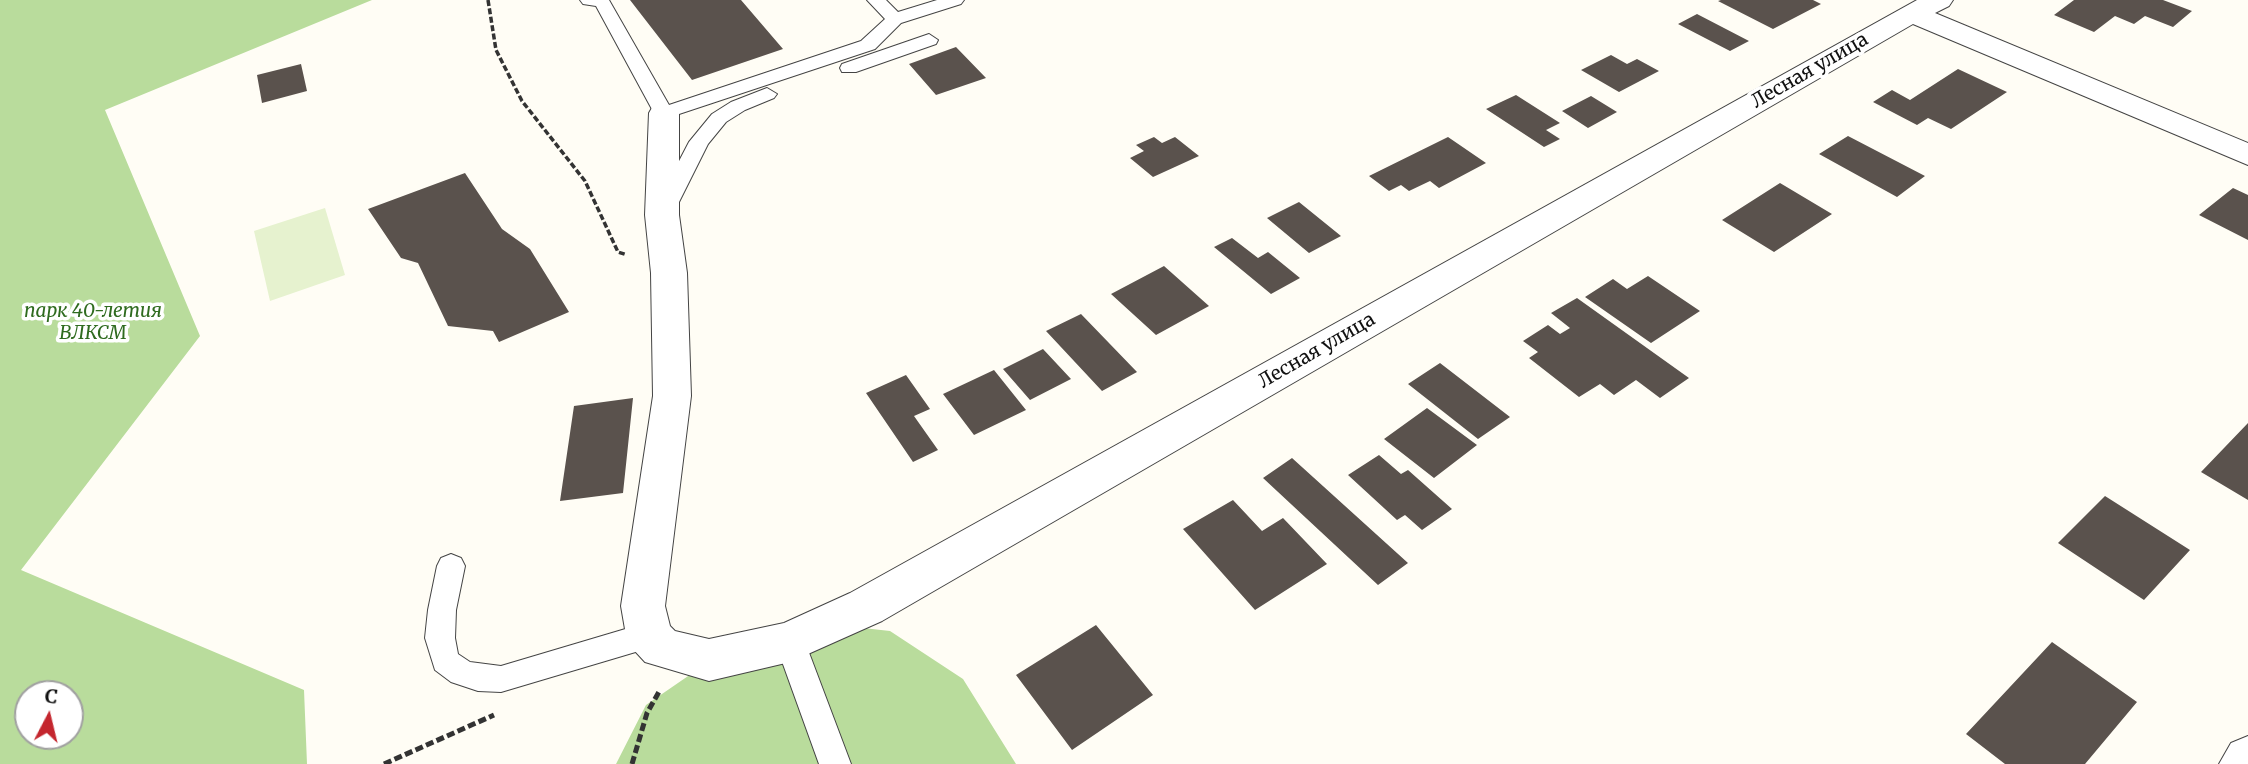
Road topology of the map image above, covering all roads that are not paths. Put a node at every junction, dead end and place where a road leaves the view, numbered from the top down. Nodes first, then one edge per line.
1 (589, 0) edge
2 (876, 0) edge
3 (955, 0) edge
4 (1925, 6) edge
5 (895, 19) junction
6 (929, 40) dead end
7 (664, 113) junction
8 (2248, 155) edge
9 (662, 215) junction
10 (451, 566) dead end
11 (790, 642) junction
12 (665, 644) junction
13 (2248, 760) edge
14 (835, 764) edge
15 (2244, 764) edge

1 - 7 lane
2 - 5 lane
3 - 5 lane
4 - 8 street
4 - 11 street, Лесная улица
5 - 7 lane
6 - 9 lane
7 - 9 street
9 - 12 street
10 - 12 lane
11 - 12 street, Лесная улица
11 - 14 lane
13 - 15 street

